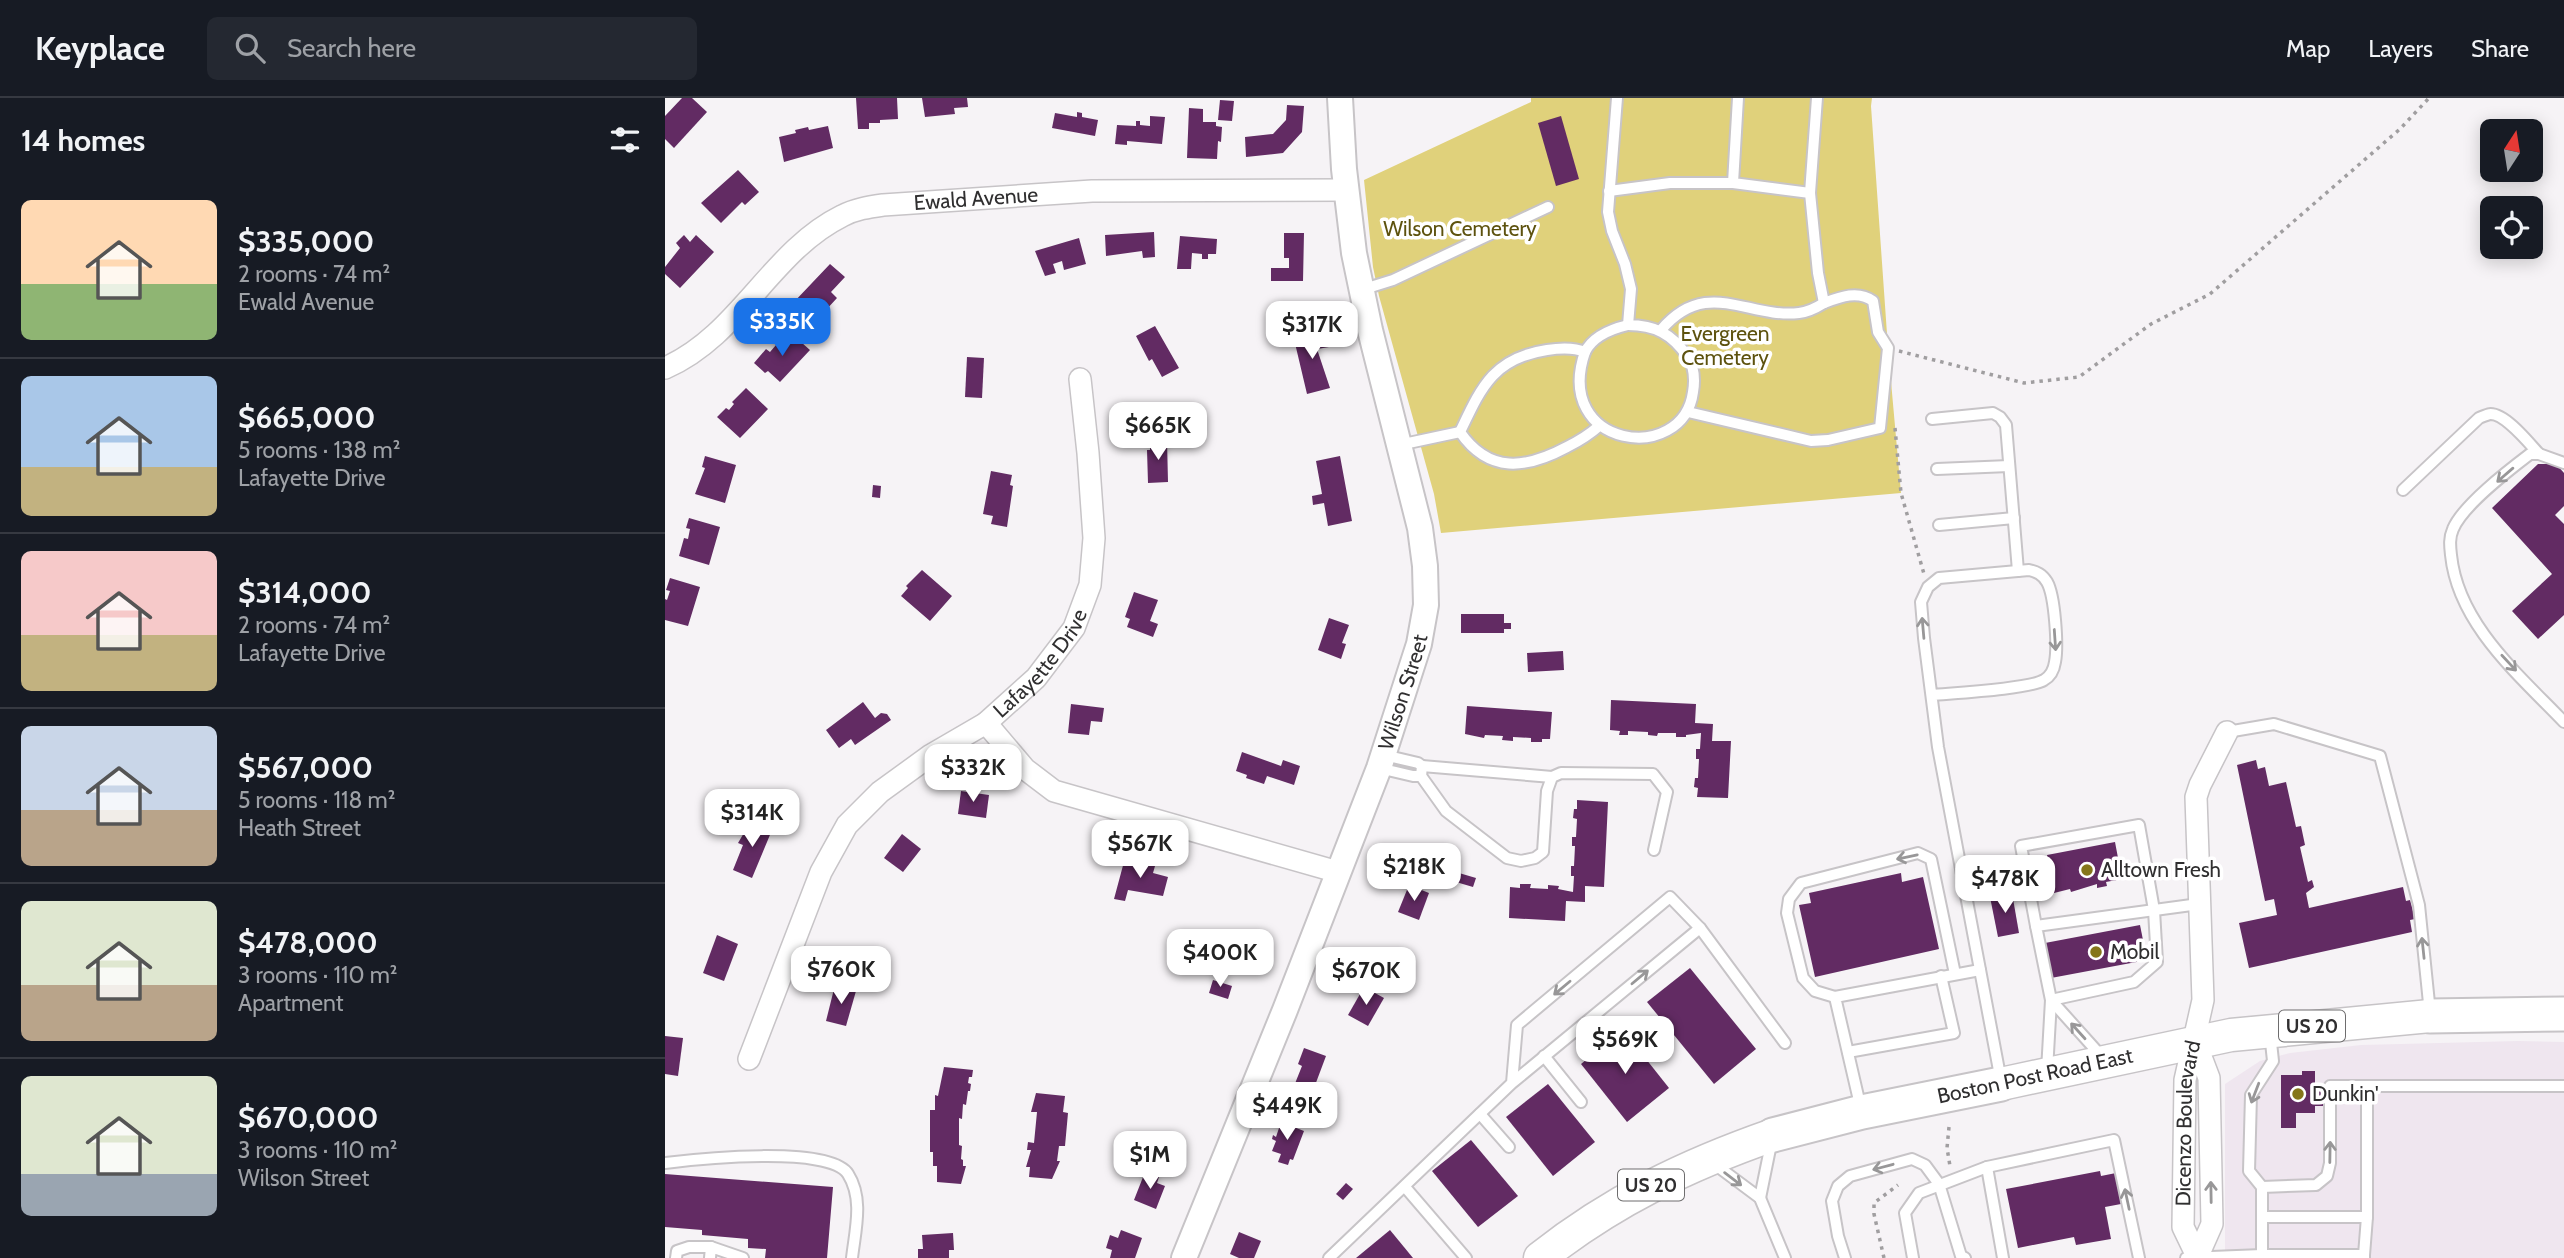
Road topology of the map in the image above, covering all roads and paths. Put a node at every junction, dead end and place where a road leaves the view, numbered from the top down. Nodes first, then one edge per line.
1 (1340, 98) edge
2 (1616, 98) edge
3 (1738, 98) edge
4 (1817, 98) edge
5 (2430, 98) edge
6 (1733, 183) junction
7 (1347, 190) junction
8 (1609, 191) junction
9 (1809, 193) junction
10 (1548, 207) dead end
11 (1361, 290) junction
12 (1824, 303) junction
13 (1629, 325) junction
14 (1661, 330) junction
15 (1888, 348) junction
16 (1585, 352) junction
17 (665, 368) edge
18 (1080, 379) dead end
19 (1688, 412) junction
20 (1932, 419) dead end
21 (1599, 426) junction
22 (1895, 427) dead end
23 (1460, 432) junction
24 (1399, 445) junction
25 (2539, 454) junction
26 (2564, 463) edge
27 (2009, 466) junction
28 (1937, 470) dead end
29 (2403, 490) dead end
30 (2014, 518) junction
31 (1939, 525) dead end
32 (2018, 571) junction
33 (1928, 587) junction
34 (1931, 695) junction
35 (2564, 722) edge
36 (986, 723) junction
37 (2227, 732) joint
38 (1381, 761) junction
39 (1422, 771) junction
40 (1552, 777) junction
41 (1654, 850) dead end
42 (1338, 872) junction
43 (2199, 904) junction
44 (2154, 910) junction
45 (2036, 926) junction
46 (1700, 928) junction
47 (1980, 970) junction
48 (1955, 974) junction
49 (1941, 976) junction
50 (1836, 997) junction
51 (2051, 1000) junction
52 (2564, 1014) edge
53 (2430, 1016) junction
54 (2270, 1030) junction
55 (2195, 1041) junction
56 (1785, 1042) dead end
57 (1848, 1052) junction
58 (1544, 1056) junction
59 (749, 1059) dead end
60 (2106, 1061) junction
61 (2047, 1074) junction
62 (1512, 1083) junction
63 (2001, 1084) junction
64 (2564, 1086) edge
65 (2367, 1101) dead end
66 (1581, 1102) dead end
67 (1862, 1112) junction
68 (1480, 1114) junction
69 (1949, 1127) dead end
70 (1773, 1135) junction
71 (1510, 1147) dead end
72 (1707, 1159) junction
73 (665, 1163) edge
74 (1950, 1166) dead end
75 (1987, 1167) junction
76 (1940, 1184) junction
77 (1898, 1185) dead end
78 (1405, 1187) junction
79 (2262, 1187) junction
80 (1760, 1198) junction
81 (2262, 1217) junction
82 (2367, 1217) junction
83 (711, 1253) edge
84 (2262, 1255) junction
85 (2364, 1257) edge
86 (676, 1258) edge
87 (743, 1258) edge
88 (852, 1258) edge
89 (1184, 1258) edge
90 (1329, 1258) edge
91 (1466, 1258) edge
92 (1540, 1258) edge
93 (1785, 1258) edge
94 (1845, 1258) edge
95 (1884, 1258) edge
96 (1913, 1258) edge
97 (1965, 1258) edge
98 (2002, 1258) edge
99 (2139, 1258) edge
100 (2193, 1258) edge

1 - 7 street, Wilson Street
2 - 8 lane
3 - 6 lane
4 - 9 lane
5 - 15 path
6 - 8 lane
6 - 9 lane
7 - 11 street, Wilson Street
7 - 17 street, Ewald Avenue
8 - 13 lane
9 - 12 lane
10 - 11 lane
11 - 24 street, Wilson Street
12 - 14 lane
12 - 15 lane
13 - 14 lane
13 - 16 lane
14 - 19 lane
15 - 19 lane
16 - 21 lane
16 - 23 lane
18 - 36 street, Lafayette Drive
19 - 21 lane
20 - 27 lane
21 - 23 lane
22 - 33 path
23 - 24 lane
24 - 38 street, Wilson Street
25 - 26 lane
25 - 29 lane
25 -> 35 lane
27 - 28 lane
27 - 30 lane
30 - 31 lane
30 - 32 lane
32 - 33 lane
32 -> 34 lane
34 -> 33 lane
34 - 47 lane
36 - 42 street
36 - 59 street, Lafayette Drive
37 - 43 street
53 -> 37 lane
38 - 39 lane
38 - 42 street, Wilson Street
39 - 40 lane
39 - 40 lane
40 - 41 lane
42 - 89 street, Wilson Street
43 - 44 lane
43 - 55 street
44 - 45 lane
44 - 45 lane
44 - 51 lane
45 - 51 lane
46 - 56 lane
58 -> 46 lane
46 -> 62 lane
47 - 48 lane
47 - 63 lane
48 - 49 lane
48 -> 50 lane
49 - 50 lane
49 - 57 lane
50 - 57 lane
60 -> 51 lane
51 - 61 lane
52 - 53 highway, Boston Post Road East / US 20
53 - 54 main road, Boston Post Road East / US 20
54 - 55 main road, Boston Post Road East / US 20
54 -> 79 lane
55 - 60 main road, Boston Post Road East / US 20
55 - 100 street, Dicenzo Boulevard
100 -> 55 street, Dicenzo Boulevard
57 - 67 lane
58 - 62 lane
58 - 66 lane
60 - 61 main road, Boston Post Road East / US 20
61 - 63 main road, Boston Post Road East / US 20
62 - 68 lane
63 - 67 highway, Boston Post Road East / US 20
79 -> 64 lane
65 - 82 lane
67 - 70 highway, Boston Post Road East / US 20
68 - 71 lane
68 - 78 lane
69 - 74 path
70 - 72 main road, Boston Post Road East / US 20
70 - 80 lane
72 -> 80 lane
72 - 92 main road, Boston Post Road East / US 20
73 - 88 lane
75 - 76 lane
75 - 98 lane
99 -> 75 lane
76 -> 94 lane
76 - 96 lane
76 - 97 lane
77 - 95 path
78 - 90 lane
78 - 91 lane
79 - 81 lane
80 - 93 lane
81 - 82 lane
81 - 84 lane
82 - 85 lane
83 - 86 lane
83 - 87 lane
84 - 85 lane
84 - 100 lane

